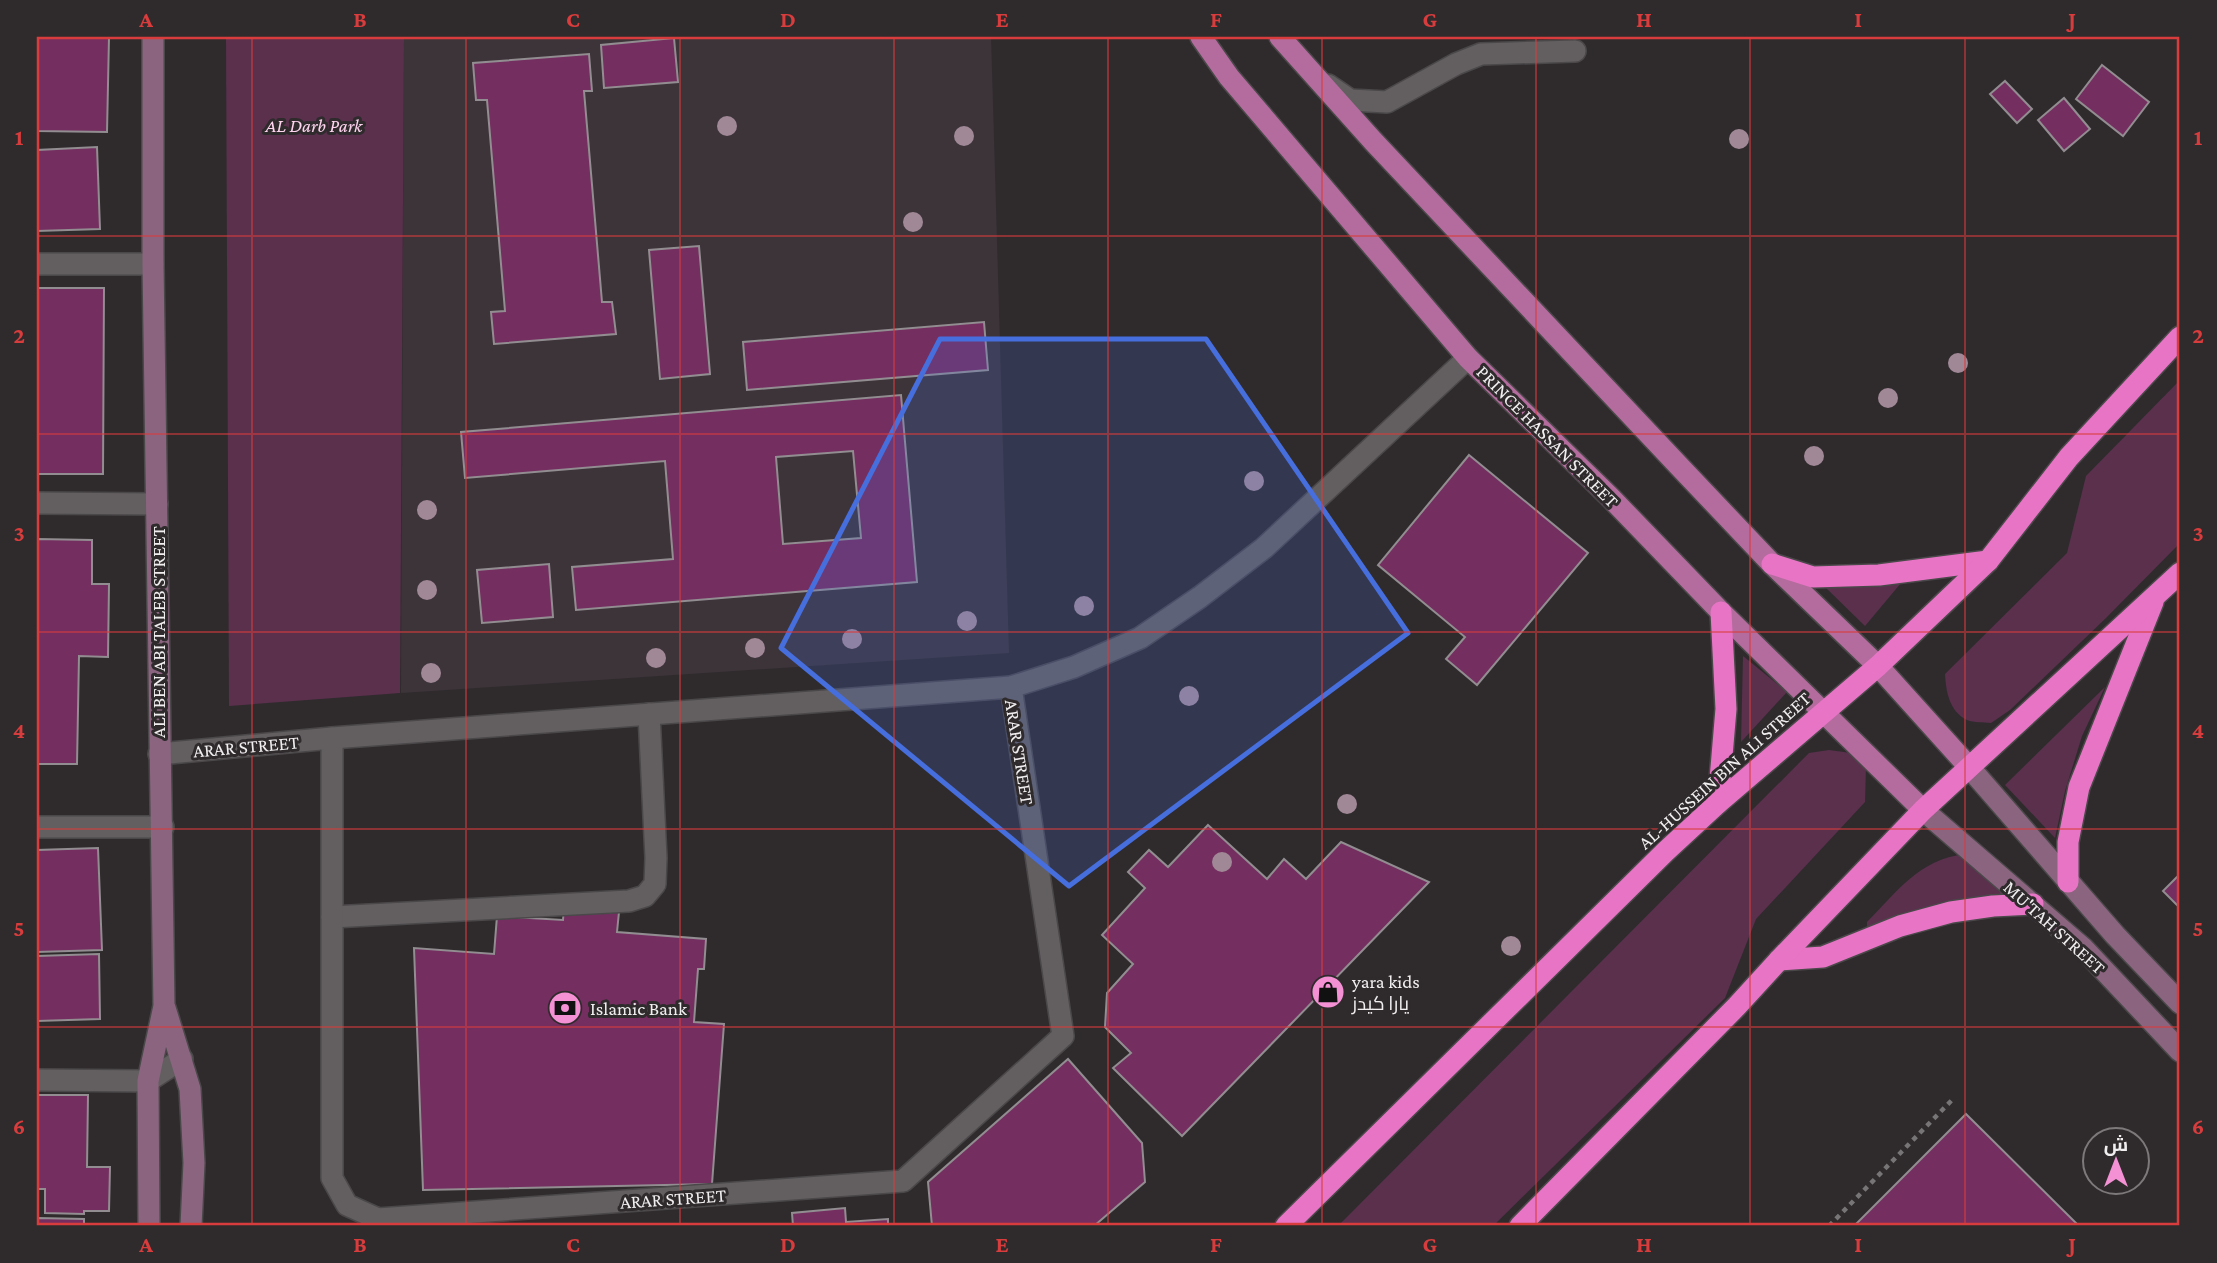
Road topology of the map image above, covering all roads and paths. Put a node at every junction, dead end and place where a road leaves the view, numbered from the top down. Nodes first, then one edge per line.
1 (153, 37) edge
2 (1201, 37) edge
3 (1280, 37) edge
4 (1575, 51) dead end
5 (1317, 77) junction
6 (37, 264) edge
7 (153, 264) junction
8 (2180, 337) edge
9 (1468, 358) junction
10 (37, 503) edge
11 (157, 504) junction
12 (1988, 561) junction
13 (1772, 564) junction
14 (2180, 573) edge
15 (2155, 596) junction
16 (1721, 612) junction
17 (1878, 666) junction
18 (1011, 687) junction
19 (1823, 712) junction
20 (649, 714) junction
21 (332, 738) junction
22 (159, 754) junction
23 (1969, 767) junction
24 (1718, 803) junction
25 (1923, 810) junction
26 (37, 827) edge
27 (163, 827) junction
28 (2068, 882) junction
29 (2033, 904) junction
30 (332, 918) junction
31 (1779, 960) junction
32 (2180, 1003) edge
33 (164, 1006) junction
34 (2180, 1051) edge
35 (182, 1059) junction
36 (37, 1080) edge
37 (148, 1081) junction
38 (1953, 1099) dead end
39 (149, 1226) edge
40 (191, 1226) edge
41 (1286, 1226) edge
42 (1520, 1226) edge
43 (1829, 1226) edge

1 - 7 main road, ALI BEN ABI TALEB STREET
2 - 9 main road, PRINCE HASSAN STREET
3 - 5 main road
4 - 5 street
5 - 13 main road
6 - 7 street
7 - 11 main road, ALI BEN ABI TALEB STREET
8 - 12 highway, AL-HUSSEIN BIN ALI STREET
9 - 16 main road, PRINCE HASSAN STREET
9 - 18 street, ARAR STREET
10 - 11 street
11 - 22 main road, ALI BEN ABI TALEB STREET
12 - 13 highway
12 - 17 highway, AL-HUSSEIN BIN ALI STREET
13 - 17 main road
14 - 15 highway
15 - 23 highway
15 - 28 highway
16 - 19 main road, PRINCE HASSAN STREET
16 - 24 highway
17 - 19 highway, AL-HUSSEIN BIN ALI STREET
17 - 23 main road
18 - 20 street, ARAR STREET
18 - 30 street, ARAR STREET
19 - 24 highway, AL-HUSSEIN BIN ALI STREET
19 - 25 main road, PRINCE HASSAN STREET
20 - 21 street, ARAR STREET
20 - 30 street
21 - 22 street, ARAR STREET
21 - 30 street, ARAR STREET
22 - 27 main road, ALI BEN ABI TALEB STREET
23 - 25 highway
23 - 28 main road, MU'TAH STREET
24 - 41 highway, AL-HUSSEIN BIN ALI STREET
25 - 29 main road, MU'TAH STREET
25 - 31 highway
26 - 27 street
27 - 33 main road, ALI BEN ABI TALEB STREET
28 - 32 main road, MU'TAH STREET
29 - 31 highway
29 - 34 main road, MU'TAH STREET
31 - 42 highway
33 - 35 main road
33 - 37 main road, ALI BEN ABI TALEB STREET
35 - 37 street
35 - 40 main road
36 - 37 street
37 - 39 main road, ALI BEN ABI TALEB STREET
38 - 43 path

